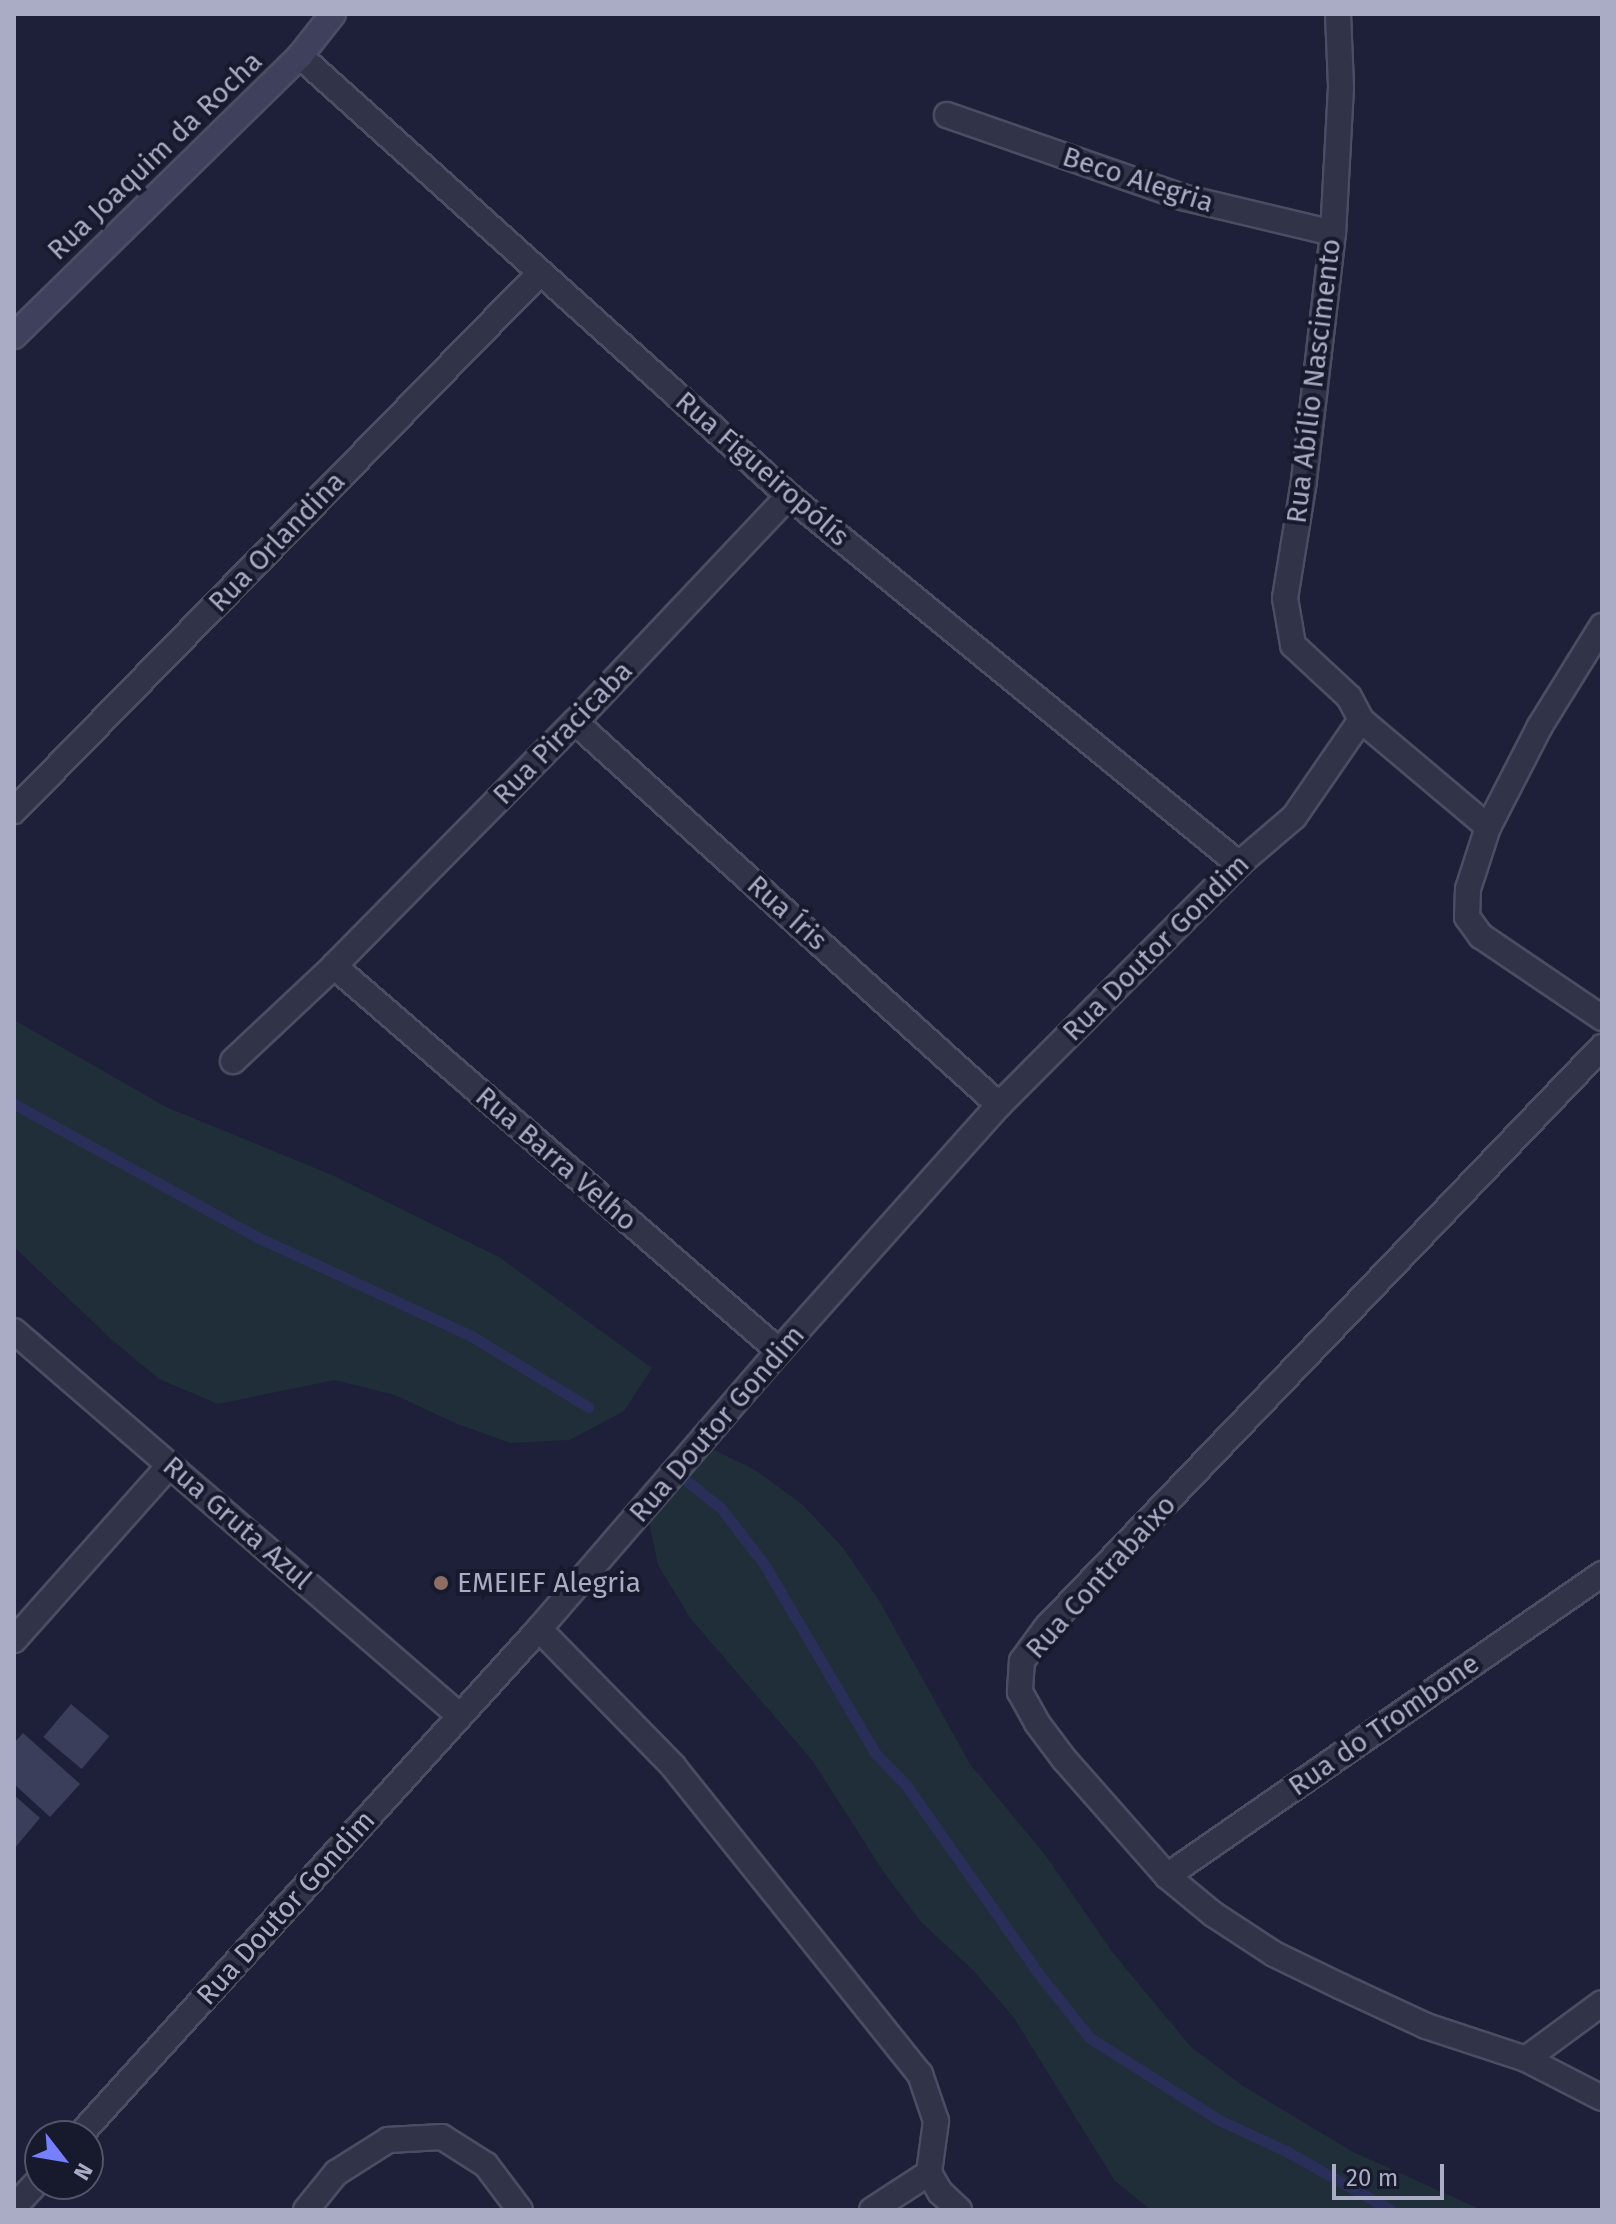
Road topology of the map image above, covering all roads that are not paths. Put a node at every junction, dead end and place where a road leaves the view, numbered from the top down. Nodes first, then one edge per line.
1 (333, 14) edge
2 (1338, 14) edge
3 (300, 56) junction
4 (947, 115) dead end
5 (1333, 233) junction
6 (540, 273) junction
7 (14, 336) edge
8 (789, 496) junction
9 (1602, 626) edge
10 (1361, 720) junction
11 (575, 722) junction
12 (14, 811) edge
13 (1488, 827) junction
14 (1239, 864) junction
15 (334, 966) junction
16 (1602, 1018) edge
17 (1602, 1047) edge
18 (233, 1061) dead end
19 (999, 1105) junction
20 (14, 1331) edge
21 (779, 1351) junction
22 (170, 1465) junction
23 (1602, 1574) edge
24 (539, 1629) junction
25 (14, 1640) edge
26 (460, 1716) junction
27 (1167, 1876) junction
28 (1602, 2003) edge
29 (1526, 2059) junction
30 (1602, 2098) edge
31 (94, 2120) edge
32 (929, 2173) junction
33 (306, 2210) edge
34 (520, 2210) edge
35 (872, 2210) edge
36 (959, 2210) edge

1 - 3 street, Rua Joaquim da Rocha
2 - 5 street, Rua Abílio Nascimento
3 - 6 street, Rua Figueiropólís
3 - 7 street, Rua Joaquim da Rocha
4 - 5 street, Beco Alegria
5 - 10 street, Rua Abílio Nascimento
6 - 8 street, Rua Figueiropólís
6 - 12 street, Rua Orlandina
8 - 11 street, Rua Piracicaba
8 - 14 street, Rua Figueiropólís
9 - 13 street
10 - 13 street, Rua Abílio Nascimento
10 - 14 street, Rua Doutor Gondim
11 - 15 street, Rua Piracicaba
11 - 19 street, Rua Íris
13 - 16 street
14 - 19 street, Rua Doutor Gondim
15 - 18 street, Rua Piracicaba
15 - 21 street, Rua Barra Velho
17 - 27 street, Rua Contrabaixo
19 - 21 street, Rua Doutor Gondim
20 - 22 street, Rua Gruta Azul
21 - 24 street, Rua Doutor Gondim
22 - 25 street
22 - 26 street, Rua Gruta Azul
23 - 27 street, Rua do Trombone
24 - 26 street, Rua Doutor Gondim
24 - 32 street
26 - 31 street, Rua Doutor Gondim
27 - 29 street, Rua Contrabaixo
28 - 29 street
29 - 30 street, Rua Contrabaixo
32 - 35 street
32 - 36 street
33 - 34 street

